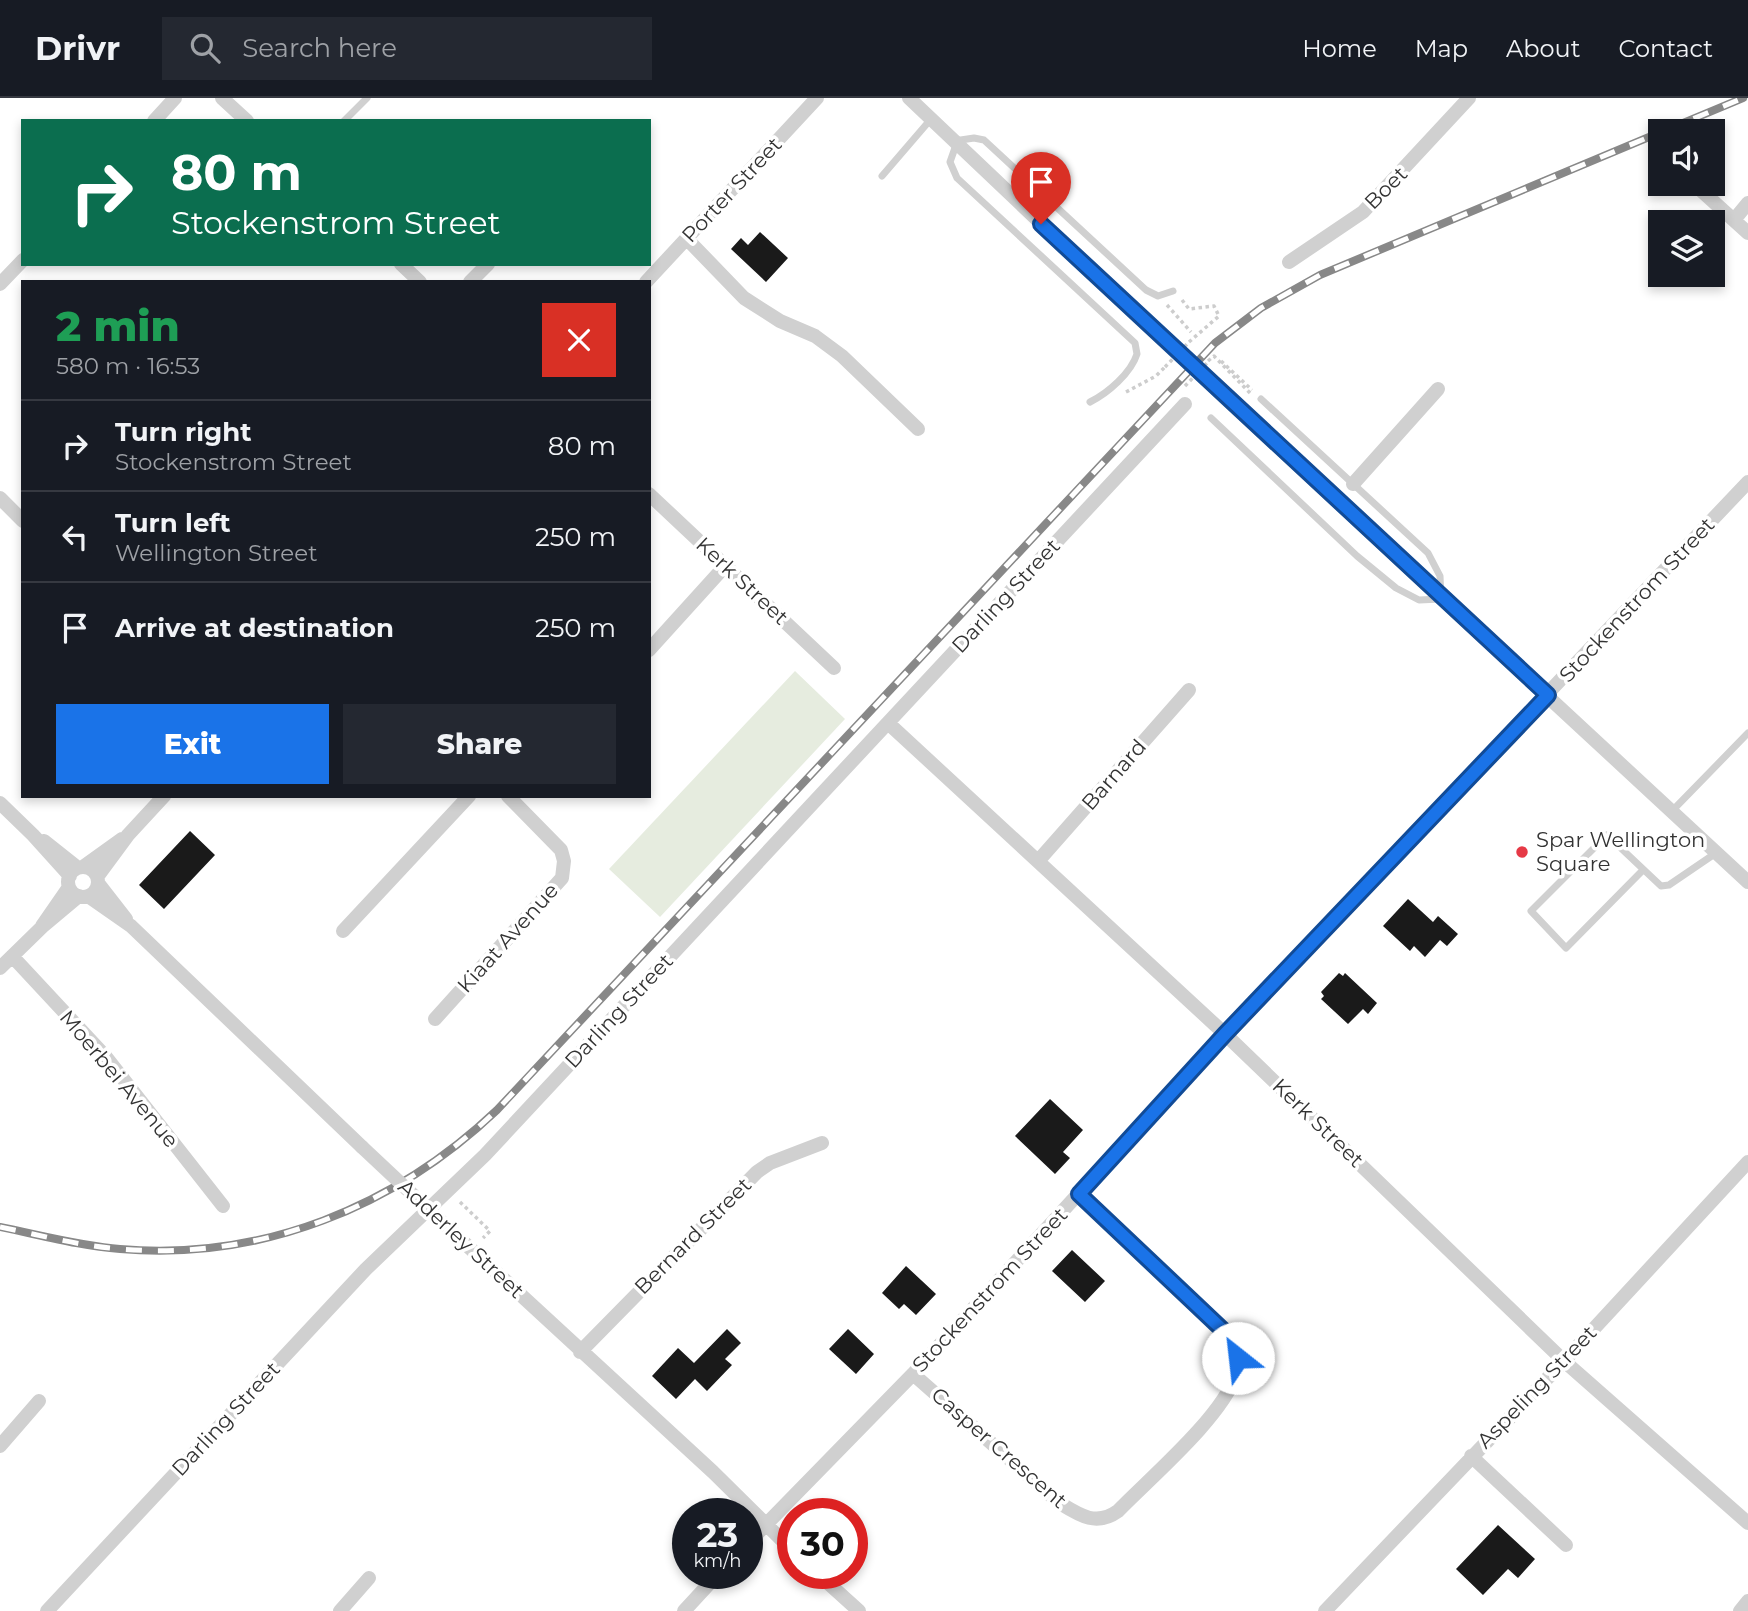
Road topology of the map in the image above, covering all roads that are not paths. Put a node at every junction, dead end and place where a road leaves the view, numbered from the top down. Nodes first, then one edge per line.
1 (175, 98) edge
2 (222, 98) edge
3 (367, 98) edge
4 (817, 98) edge
5 (909, 98) edge
6 (1469, 98) edge
7 (156, 119) edge
8 (245, 119) edge
9 (346, 119) edge
10 (931, 119) junction
11 (955, 143) junction
12 (882, 176) dead end
13 (1707, 196) edge
14 (1748, 202) edge
15 (1734, 220) junction
16 (1748, 233) edge
17 (687, 239) junction
18 (21, 262) edge
19 (1289, 262) dead end
20 (403, 266) edge
21 (486, 266) edge
22 (418, 280) edge
23 (472, 280) edge
24 (648, 280) edge
25 (0, 284) edge
26 (1173, 291) dead end
27 (1438, 389) dead end
28 (1261, 399) road end
29 (1090, 402) dead end
30 (1185, 404) dead end
31 (1211, 418) dead end
32 (918, 429) dead end
33 (1748, 482) edge
34 (1353, 484) junction
35 (651, 496) edge
36 (0, 498) edge
37 (21, 520) edge
38 (726, 565) junction
39 (1441, 599) junction
40 (651, 648) edge
41 (834, 668) dead end
42 (1189, 690) dead end
43 (1548, 695) junction
44 (888, 723) junction
45 (1748, 733) edge
46 (162, 798) edge
47 (467, 798) edge
48 (511, 798) edge
49 (0, 803) edge
50 (1672, 811) junction
51 (128, 835) junction
52 (1716, 853) junction
53 (1039, 860) junction
54 (1643, 872) junction
55 (97, 880) junction
56 (78, 882) junction
57 (1748, 882) edge
58 (131, 926) junction
59 (343, 931) dead end
60 (12, 956) junction
61 (0, 968) edge
62 (435, 1019) dead end
63 (1225, 1034) junction
64 (822, 1143) dead end
65 (1748, 1162) edge
66 (1079, 1194) junction
67 (223, 1206) dead end
68 (580, 1352) junction
69 (1564, 1361) junction
70 (913, 1374) junction
71 (39, 1401) dead end
72 (0, 1446) edge
73 (1471, 1456) junction
74 (1748, 1524) edge
75 (765, 1525) junction
76 (777, 1536) edge
77 (1566, 1545) dead end
78 (369, 1578) dead end
79 (704, 1589) edge
80 (835, 1589) edge
81 (1748, 1601) edge
82 (47, 1611) edge
83 (340, 1611) edge
84 (684, 1611) edge
85 (859, 1611) edge
86 (1325, 1611) edge
87 (1740, 1611) edge

1 - 7 street
2 - 8 street
3 - 9 lane
4 - 17 street, Porter Street
5 - 10 street
6 - 19 street, Boet
10 - 11 street
10 - 12 lane
11 - 26 lane
11 - 29 lane
11 - 39 street
13 - 15 street
14 - 15 street
15 - 16 street
17 - 24 street, Porter Street
17 - 32 street
18 - 25 street
20 - 22 street
21 - 23 street
27 - 34 street
28 - 34 lane
30 - 44 street, Darling Street
31 - 39 lane
33 - 43 street, Stockenstrom Street
34 - 39 lane
35 - 38 street, Kerk Street
36 - 37 street
38 - 40 street
38 - 41 street, Kerk Street
39 - 43 street
42 - 53 street, Barnard
43 - 50 street
43 - 63 street, Stockenstrom Street
44 - 53 street, Kerk Street
44 - 82 street, Darling Street
45 - 50 lane
46 - 51 street
47 - 59 street
48 - 62 street, Kiaat Avenue
49 - 56 street, Adderley Street
50 - 52 street
51 - 55 street
51 - 56 street
52 - 54 lane
52 - 57 street
53 - 63 street, Kerk Street
54 - 54 lane
55 - 56 street, Adderley Street
55 - 56 street
55 - 58 street, Adderley Street
56 - 58 street, Adderley Street
56 - 60 street
58 - 68 street, Adderley Street, bridge
60 - 61 street
60 - 67 street, Moerbei Avenue
63 - 66 street, Stockenstrom Street
63 - 69 street, Kerk Street
64 - 68 street, Bernard Street
65 - 69 street, Aspeling Street
66 - 70 street, Stockenstrom Street
66 - 70 street, Casper Crescent
68 - 75 street, Adderley Street
69 - 73 street, Aspeling Street
69 - 74 street, Kerk Street
70 - 75 street, Stockenstrom Street
71 - 72 street
73 - 77 street
73 - 86 street, Aspeling Street
75 - 76 street, Adderley Street
78 - 83 street
79 - 84 street
80 - 85 street
81 - 87 street

